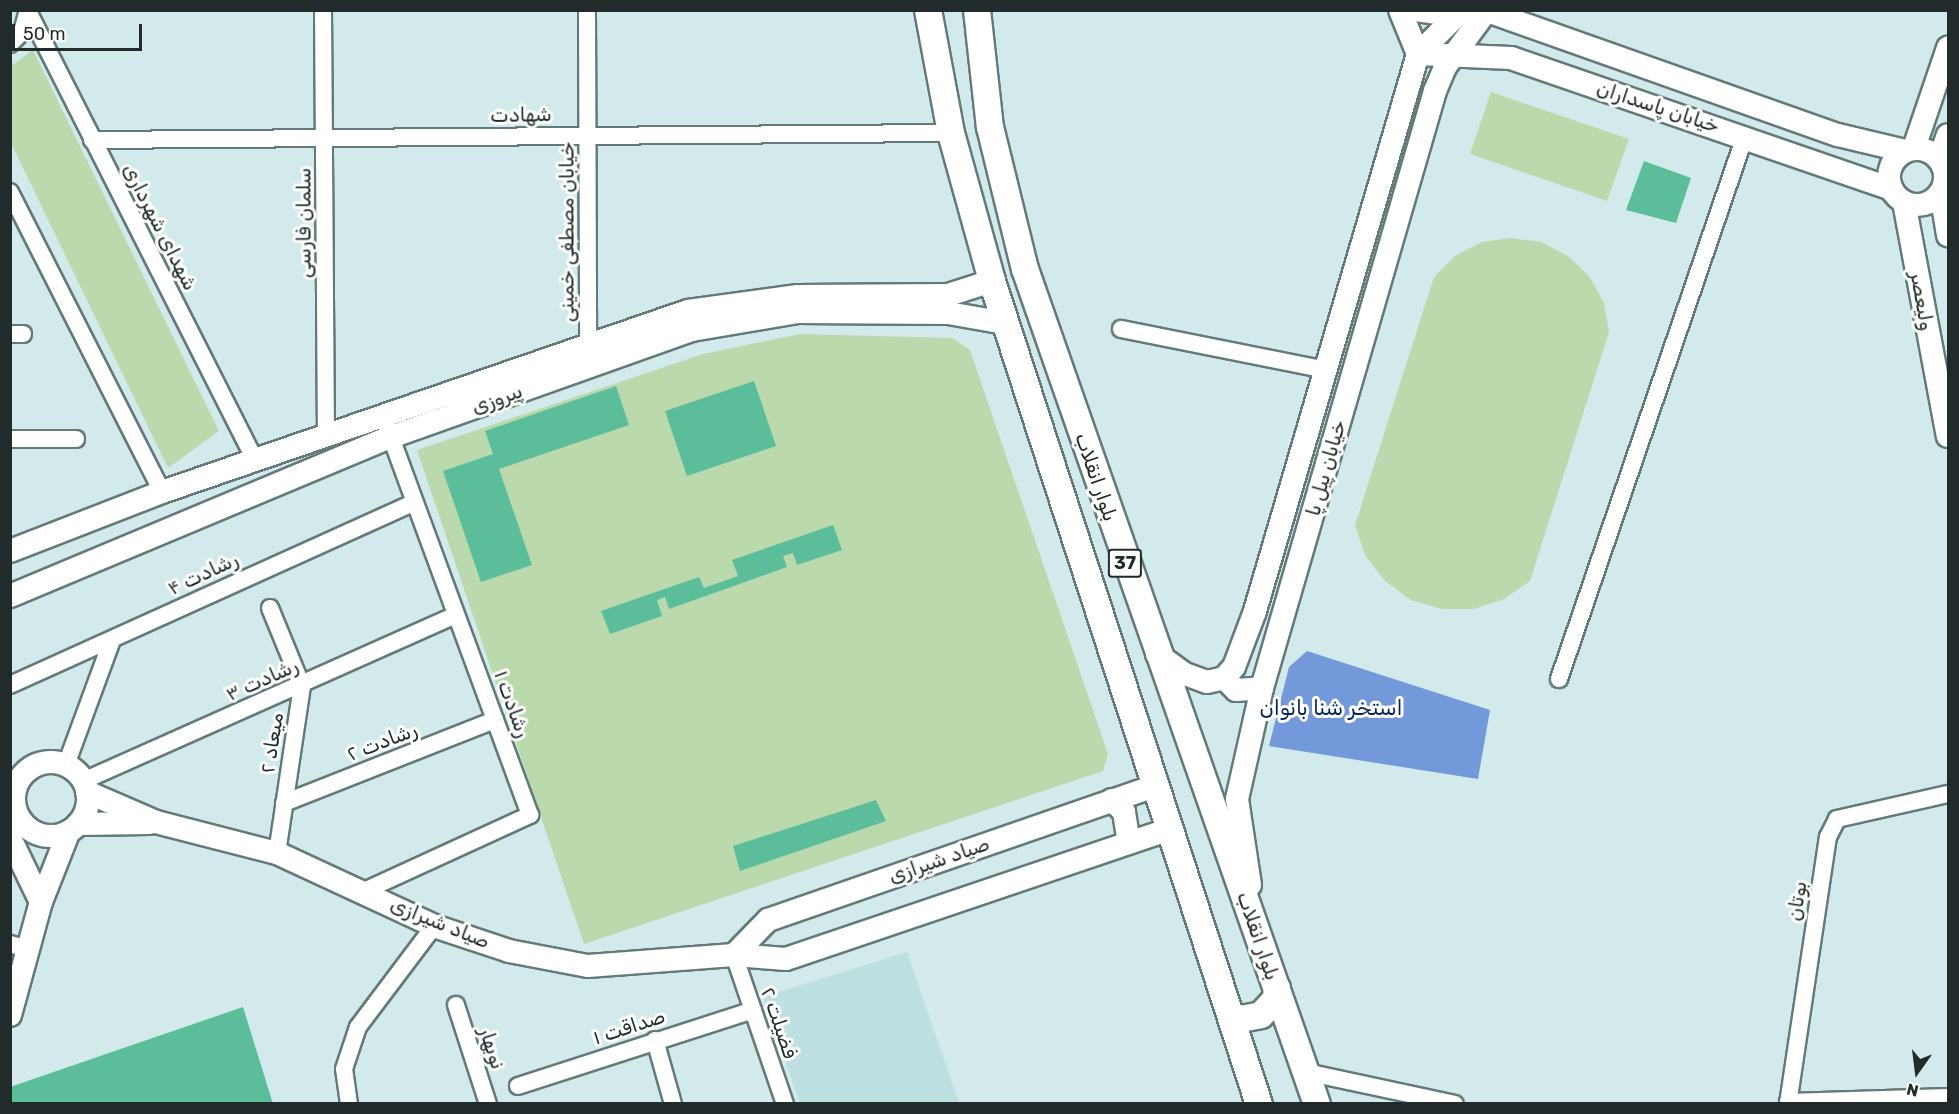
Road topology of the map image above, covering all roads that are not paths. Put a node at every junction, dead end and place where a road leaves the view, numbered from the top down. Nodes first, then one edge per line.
1 (323, 10) edge
2 (587, 10) edge
3 (928, 10) edge
4 (977, 10) edge
5 (1400, 10) edge
6 (1411, 10) edge
7 (1416, 11) edge
8 (1487, 11) edge
9 (28, 12) edge
10 (1460, 14) edge
11 (10, 44) edge
12 (1948, 48) edge
13 (1418, 54) junction
14 (1455, 57) junction
15 (951, 133) junction
16 (587, 135) junction
17 (1948, 135) edge
18 (1745, 136) junction
19 (324, 138) junction
20 (92, 140) junction
21 (1910, 149) junction
22 (1944, 176) edge
23 (10, 192) edge
24 (1898, 195) junction
25 (1948, 235) edge
26 (992, 281) junction
27 (1006, 323) junction
28 (1121, 329) dead end
29 (588, 346) junction
30 (1327, 370) junction
31 (382, 416) junction
32 (326, 435) junction
33 (1948, 436) edge
34 (391, 437) junction
35 (10, 439) edge
36 (76, 439) dead end
37 (255, 460) junction
38 (162, 492) junction
39 (415, 502) junction
40 (10, 551) edge
41 (10, 596) edge
42 (270, 608) dead end
43 (456, 615) junction
44 (112, 640) junction
45 (1157, 654) junction
46 (1224, 678) junction
47 (1559, 679) dead end
48 (10, 685) edge
49 (302, 686) junction
50 (1262, 688) junction
51 (495, 720) junction
52 (66, 765) junction
53 (14, 783) edge
54 (1157, 785) junction
55 (85, 786) junction
56 (1948, 794) edge
57 (1112, 800) junction
58 (284, 803) junction
59 (156, 822) junction
60 (73, 828) junction
61 (1171, 829) junction
62 (20, 830) edge
63 (1129, 843) junction
64 (277, 853) junction
65 (20, 871) edge
66 (364, 891) junction
67 (40, 902) junction
68 (434, 926) junction
69 (1262, 942) junction
70 (19, 946) edge
71 (734, 955) junction
72 (1277, 988) junction
73 (456, 1005) dead end
74 (753, 1010) junction
75 (10, 1015) edge
76 (1231, 1015) junction
77 (655, 1040) junction
78 (1306, 1072) junction
79 (518, 1086) dead end
80 (1948, 1097) edge
81 (1421, 1100) edge
82 (1788, 1103) edge
83 (349, 1104) edge
84 (488, 1104) edge
85 (673, 1104) edge
86 (785, 1104) edge
87 (1259, 1104) edge
88 (1317, 1104) edge
89 (1455, 1104) edge

1 - 19 street, سلمان فارسی
2 - 16 street, خیابان مصطفی خمینی
3 - 15 main road, بلوار انقلاب / 37
4 - 45 main road, بلوار انقلاب / 37
5 - 13 main road
6 - 7 street
7 - 10 main road, خیابان پاسداران
8 - 10 main road, خیابان پاسداران
8 - 14 main road, خیابان پیل پا
8 - 21 main road, خیابان پاسداران
9 - 11 street
9 - 20 street, شهدای شهرداری
10 - 13 main road
12 - 21 main road, ولیعصر
13 - 14 main road, خیابان پاسداران
13 - 30 main road, خیابان پیل پا
14 - 18 main road, خیابان پاسداران
14 - 50 main road, خیابان پیل پا
15 - 16 street, شهادت
15 - 26 main road, بلوار انقلاب / 37
16 - 19 street, شهادت
16 - 29 street, خیابان مصطفی خمینی
17 - 22 main road
18 - 24 main road, خیابان پاسداران
18 - 47 street
19 - 20 street, شهادت
19 - 32 street, سلمان فارسی
20 - 37 street, شهدای شهرداری
21 - 22 main road, خیابان پاسداران
21 - 24 main road, ولیعصر
22 - 24 main road
22 - 25 main road
23 - 38 street
24 - 33 main road, ولیعصر
26 - 27 main road, بلوار انقلاب / 37
26 - 29 main road, پیروزی
27 - 34 main road, پیروزی
27 - 54 main road, بلوار انقلاب / 37
28 - 30 street
29 - 31 main road, پیروزی
30 - 46 main road, خیابان پیل پا
31 - 32 main road, پیروزی
31 - 34 street, رشادت ۱
32 - 37 main road, پیروزی
34 - 39 street, رشادت ۱
34 - 41 main road, پیروزی
35 - 36 street
37 - 38 main road, پیروزی
38 - 40 main road, پیروزی
39 - 43 street, رشادت ۱
39 - 44 street, رشادت ۴
42 - 49 street
43 - 49 street, رشادت ۳
43 - 51 street, رشادت ۱
44 - 48 street, رشادت ۴
44 - 52 street
45 - 46 main road
45 - 69 main road, بلوار انقلاب / 37
46 - 50 main road
49 - 55 street, رشادت ۳
49 - 58 street, میعاد ۲
50 - 69 main road, خیابان پیل پا
51 - 58 street, رشادت ۲
51 - 66 street, رشادت ۱
52 - 53 main road
52 - 55 main road
53 - 62 main road
54 - 57 main road, صیاد شیرازی
54 - 61 main road, بلوار انقلاب / 37
55 - 59 main road
55 - 60 main road
56 - 82 street, بوتان
57 - 63 main road
57 - 71 main road, صیاد شیرازی
58 - 64 street, میعاد ۲
59 - 60 main road
59 - 64 main road, صیاد شیرازی
60 - 62 main road
60 - 67 main road
61 - 63 main road, صیاد شیرازی
61 - 76 main road, بلوار انقلاب / 37
62 - 65 main road
62 - 67 main road
63 - 71 main road, صیاد شیرازی
64 - 66 main road, صیاد شیرازی
65 - 67 main road
66 - 68 main road, صیاد شیرازی
67 - 70 main road
68 - 71 main road, صیاد شیرازی
68 - 83 street
69 - 72 main road, بلوار انقلاب / 37
70 - 75 main road
71 - 74 street, فضیلت ۲
72 - 76 main road
72 - 78 main road, بلوار انقلاب / 37
73 - 84 street, نوبهار
74 - 77 street, صداقت ۱
74 - 86 street, فضیلت ۲
76 - 87 main road, بلوار انقلاب / 37
77 - 79 street, صداقت ۱
77 - 85 street
78 - 81 street
78 - 88 main road, بلوار انقلاب / 37
80 - 82 street
81 - 89 street

